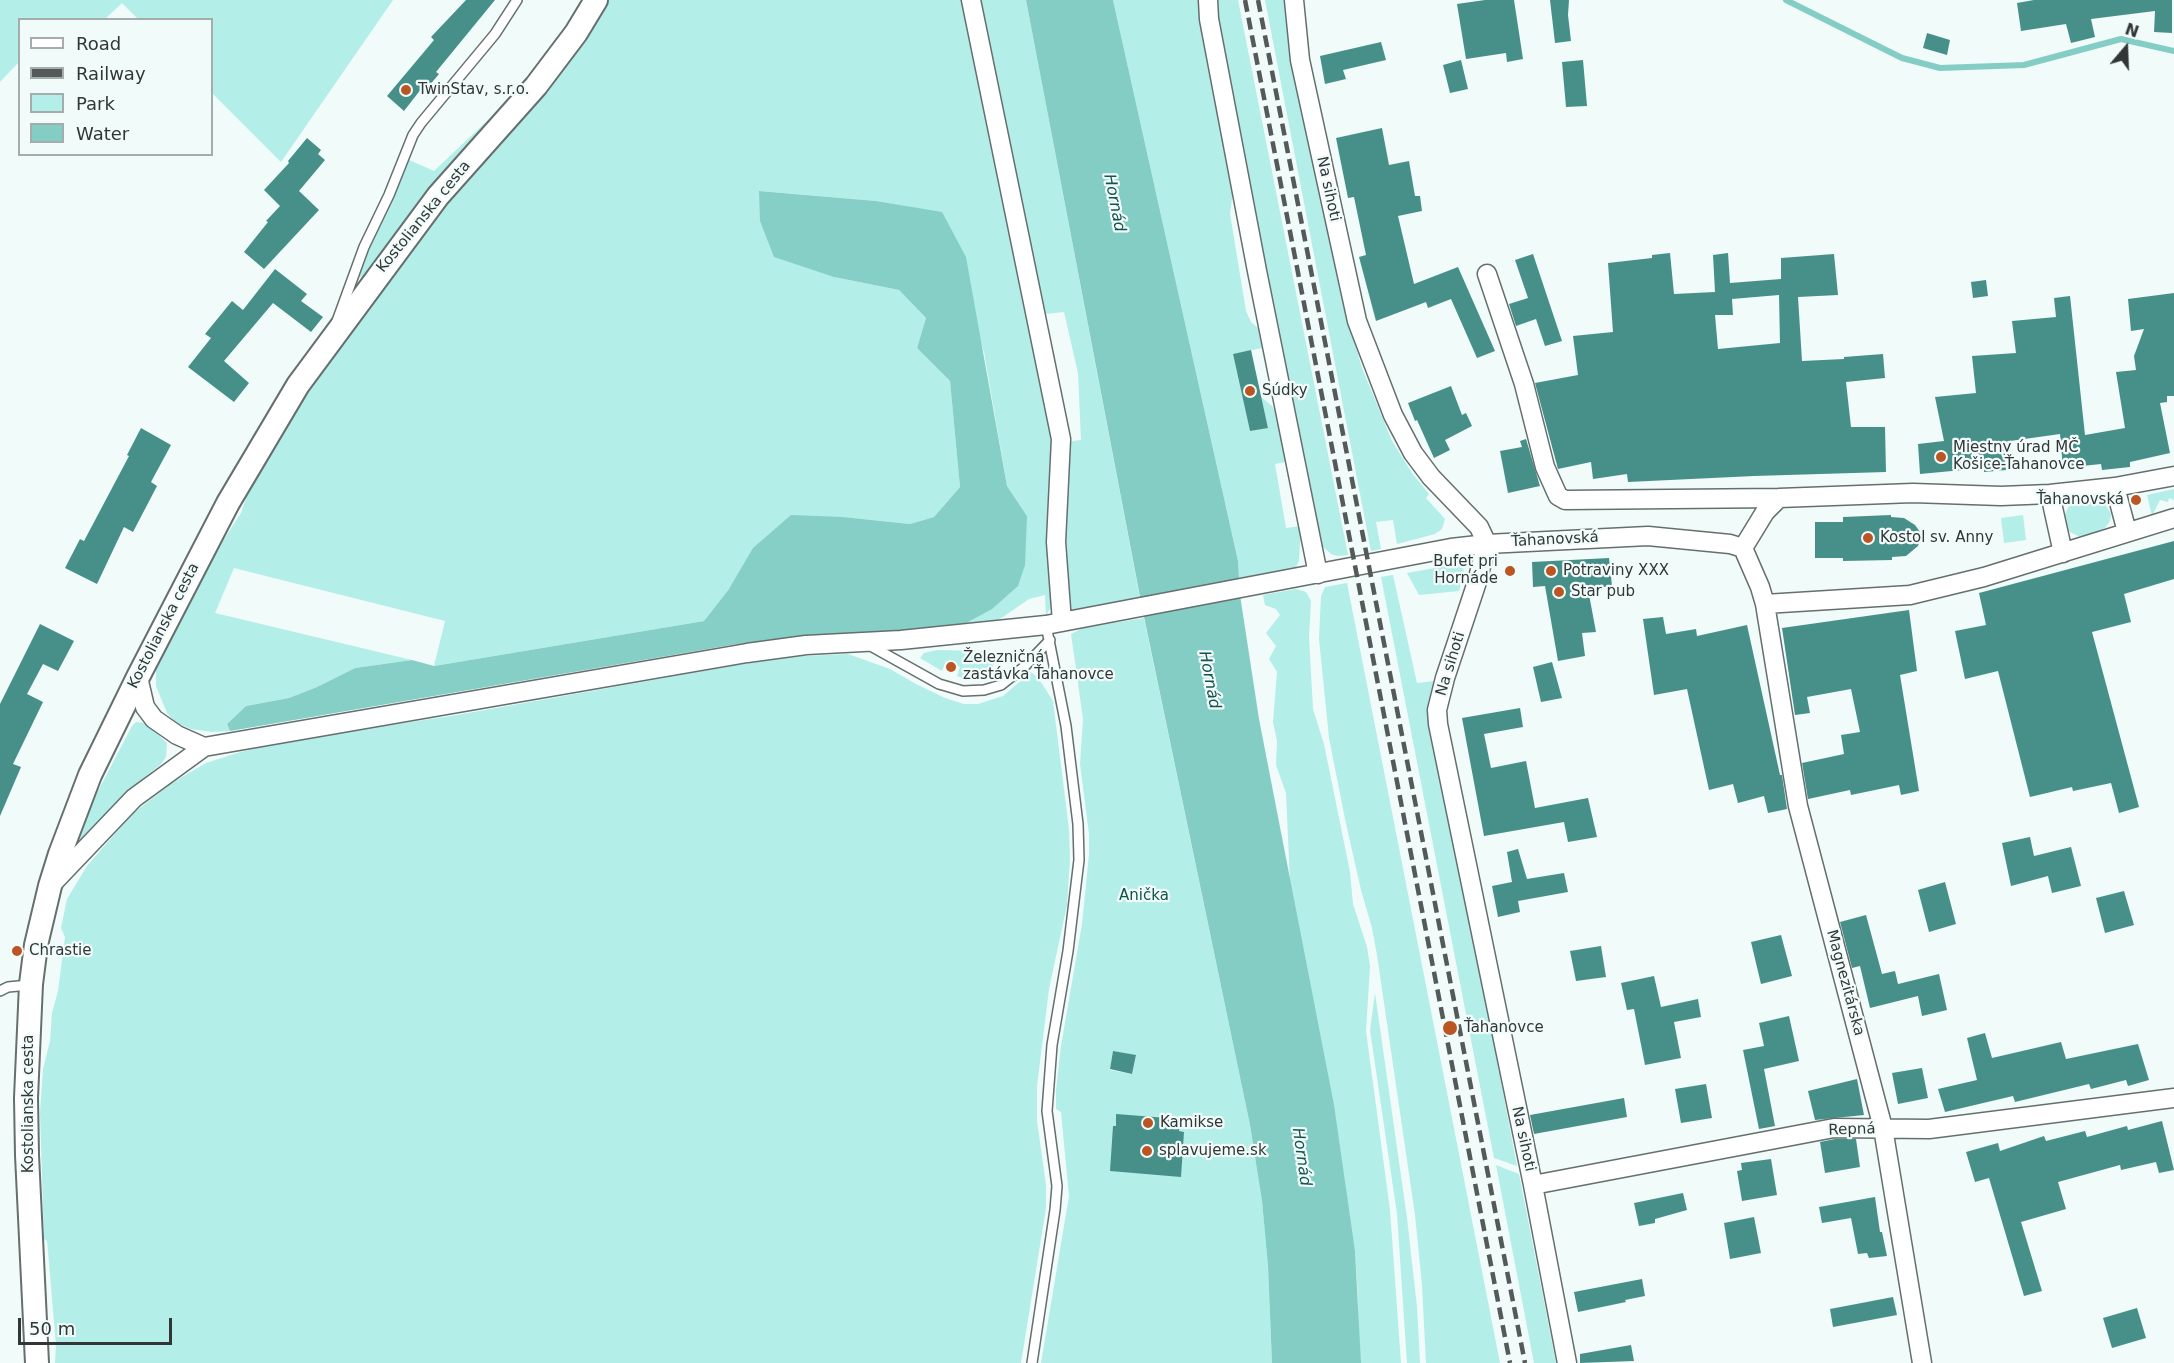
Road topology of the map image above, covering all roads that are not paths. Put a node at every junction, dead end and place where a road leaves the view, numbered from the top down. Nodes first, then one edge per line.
1 (517, 0) edge
2 (596, 0) edge
3 (971, 0) edge
4 (1208, 0) edge
5 (1294, 0) edge
6 (1487, 274) dead end
7 (332, 337) junction
8 (2174, 476) edge
9 (2115, 487) junction
10 (2050, 494) junction
11 (1779, 498) junction
12 (2174, 518) edge
13 (2127, 532) junction
14 (1487, 544) junction
15 (1743, 548) junction
16 (2063, 553) junction
17 (1318, 574) junction
18 (1765, 604) junction
19 (1053, 629) junction
20 (862, 642) junction
21 (138, 677) junction
22 (204, 747) junction
23 (50, 886) junction
24 (31, 984) junction
25 (0, 991) edge
26 (2174, 1098) edge
27 (1883, 1128) junction
28 (1533, 1185) junction
29 (37, 1363) edge
30 (1032, 1363) edge
31 (1567, 1363) edge
32 (1922, 1363) edge

1 - 7 lane
2 - 7 street, Kostolianska cesta
3 - 19 street
4 - 17 street
5 - 14 street, Na sihoti
6 - 11 street
7 - 21 street, Kostolianska cesta
8 - 9 street
9 - 10 street
9 - 13 street
10 - 11 street
10 - 16 street
11 - 15 street
12 - 13 street
13 - 16 street
14 - 15 street, Ťahanovská
14 - 17 street, Ťahanovská
14 - 28 street, Na sihoti
15 - 18 street
16 - 18 street
17 - 19 street, Ťahanovská
18 - 27 street, Magnezitárska
19 - 20 street, Ťahanovská
19 - 20 lane
19 - 30 lane
20 - 22 street, Ťahanovská
21 - 22 street
21 - 23 street, Kostolianska cesta
22 - 23 street
23 - 24 street, Kostolianska cesta
24 - 25 lane
24 - 29 street, Kostolianska cesta
26 - 27 street, Repná
27 - 28 street, Repná
27 - 32 street, Magnezitárska
28 - 31 street, Na sihoti

